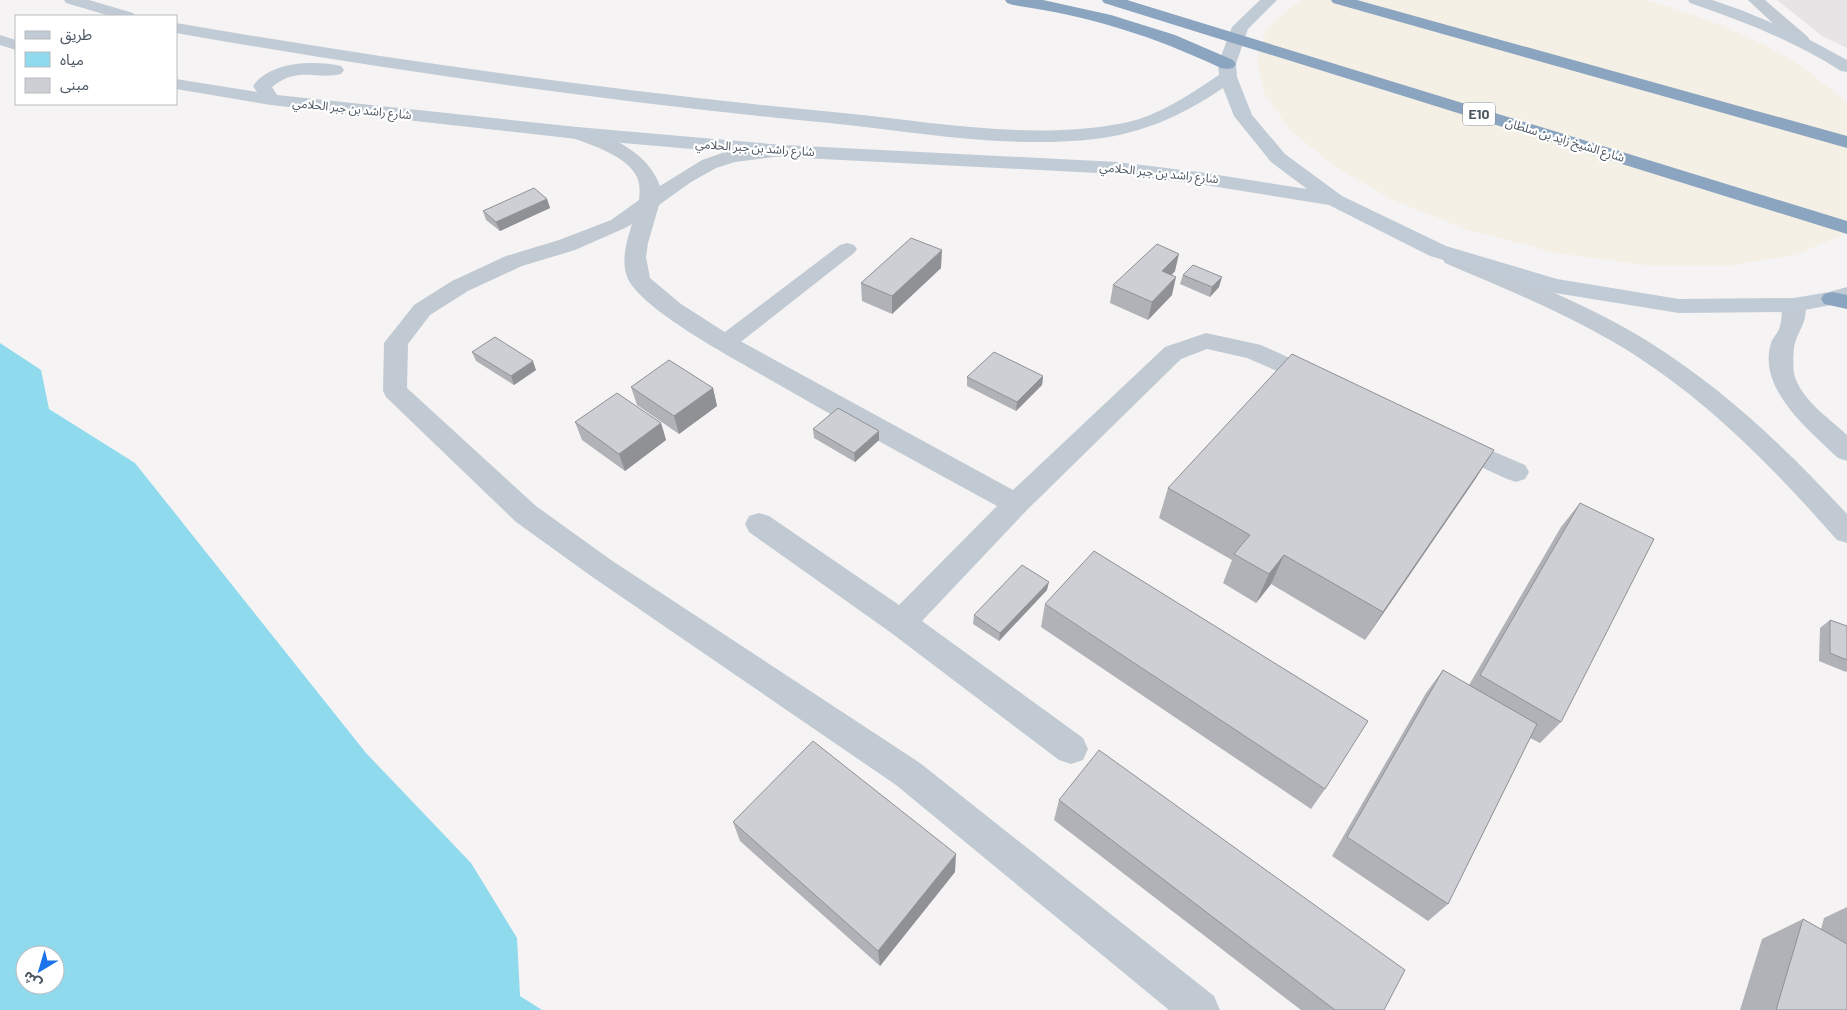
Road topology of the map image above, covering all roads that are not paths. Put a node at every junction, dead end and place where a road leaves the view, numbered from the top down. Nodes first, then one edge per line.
1 (72, 0) edge
2 (1013, 0) edge
3 (1110, 0) edge
4 (1270, 0) edge
5 (1339, 0) edge
6 (1696, 0) edge
7 (1756, 0) edge
8 (124, 15) edge
9 (178, 28) edge
10 (0, 40) edge
11 (1802, 41) junction
12 (15, 45) edge
13 (1847, 67) edge
14 (1228, 70) junction
15 (178, 84) edge
16 (576, 89) junction
17 (271, 100) junction
18 (577, 133) junction
19 (1847, 142) edge
20 (783, 150) junction
21 (651, 200) junction
22 (1335, 200) junction
23 (1847, 228) edge
24 (847, 249) dead end
25 (1438, 251) junction
26 (1842, 298) edge
27 (1794, 305) junction
28 (725, 343) junction
29 (1335, 389) edge
30 (1435, 435) edge
31 (1847, 451) edge
32 (1516, 472) dead end
33 (1016, 504) junction
34 (759, 524) dead end
35 (1847, 532) edge
36 (901, 622) junction
37 (1071, 749) dead end
38 (1200, 1010) edge

1 - 8 main road
2 - 14 highway
3 - 23 highway, شارع الشيخ زايد بن سلطان / E10
4 - 14 main road
5 - 19 highway
6 - 11 main road
7 - 11 street
9 - 16 main road
10 - 12 main road
11 - 13 main road
14 - 16 main road
14 - 22 main road
15 - 17 main road, شارع راشد بن جبر الحلامي
16 - 17 main road
17 - 18 main road, شارع راشد بن جبر الحلامي
18 - 20 main road, شارع راشد بن جبر الحلامي
18 - 21 street
20 - 21 street
20 - 22 main road, شارع راشد بن جبر الحلامي
21 - 28 street
21 - 38 street
22 - 25 main road
24 - 28 lane
25 - 27 main road
25 - 35 street
26 - 27 main road
27 - 31 street
28 - 33 street
29 - 33 street
30 - 32 street
33 - 36 street
34 - 36 street
36 - 37 street

